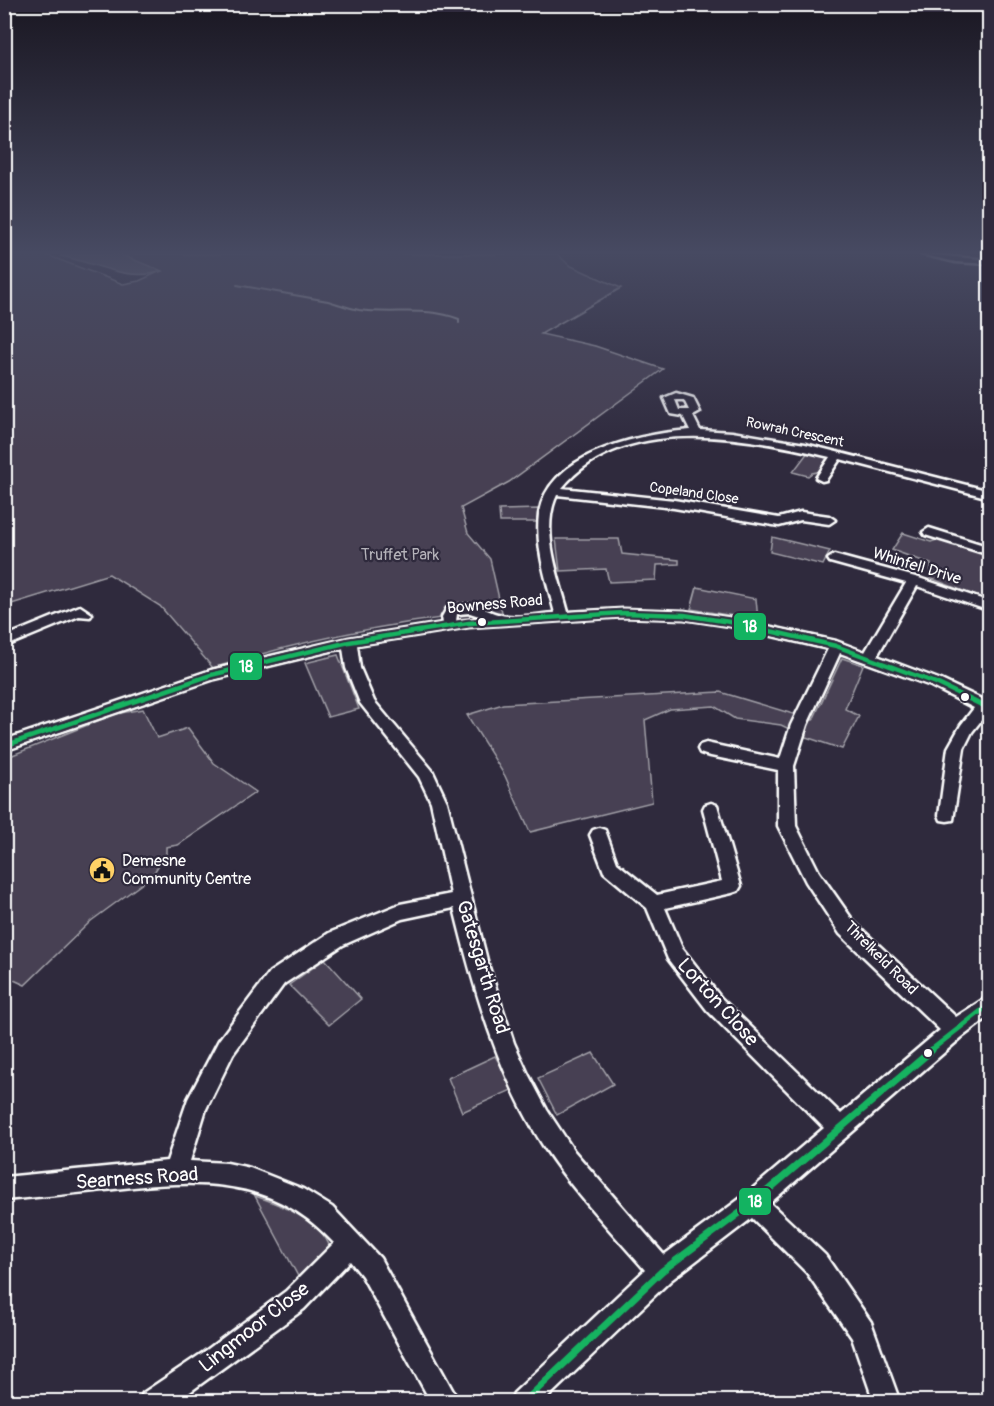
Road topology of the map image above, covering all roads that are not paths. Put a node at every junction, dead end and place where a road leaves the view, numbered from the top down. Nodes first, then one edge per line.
1 (687, 414) dead end
2 (697, 434) junction
3 (837, 455) junction
4 (822, 478) dead end
5 (554, 491) junction
6 (990, 495) edge
7 (829, 520) dead end
8 (929, 532) dead end
9 (990, 551) edge
10 (834, 559) dead end
11 (914, 581) junction
12 (990, 607) edge
13 (85, 614) dead end
14 (561, 616) junction
15 (349, 642) junction
16 (4, 643) edge
17 (836, 646) junction
18 (869, 657) junction
19 (987, 707) edge
20 (4, 746) edge
21 (706, 749) dead end
22 (786, 766) junction
23 (711, 809) dead end
24 (947, 815) dead end
25 (599, 835) dead end
26 (462, 899) junction
27 (654, 903) junction
28 (990, 1004) edge
29 (955, 1030) junction
30 (839, 1127) junction
31 (175, 1171) junction
32 (4, 1189) edge
33 (753, 1203) junction
34 (350, 1244) junction
35 (662, 1271) junction
36 (152, 1401) edge
37 (446, 1401) edge
38 (523, 1401) edge
39 (887, 1401) edge

1 - 2 street
2 - 3 street, Rowrah Crescent
2 - 5 street, Rowrah Crescent
3 - 4 street
3 - 6 street, Rowrah Crescent
5 - 7 street, Copeland Close
5 - 14 street, Rowrah Crescent
8 - 9 street
10 - 11 street, Whinfell Drive
11 - 12 street, Whinfell Drive
11 - 18 street
13 - 16 street
14 - 15 street, Bowness Road
14 - 17 street, Bowness Road
15 - 20 street, Bowness Road
15 - 26 street, Gatesgarth Road
17 - 18 street, Bowness Road
17 - 22 street, Threlkeld Road
18 - 19 street, Bowness Road
19 - 24 street
21 - 22 street
22 - 29 street, Threlkeld Road
23 - 27 street
25 - 27 street, Lorton Close
26 - 31 street
26 - 35 street, Gatesgarth Road
27 - 30 street, Lorton Close
28 - 29 street
29 - 30 street
30 - 33 street
31 - 32 street, Searness Road
31 - 34 street, Searness Road
33 - 35 street
33 - 39 street
34 - 36 street, Lingmoor Close
34 - 37 street, Searness Road
35 - 38 street

